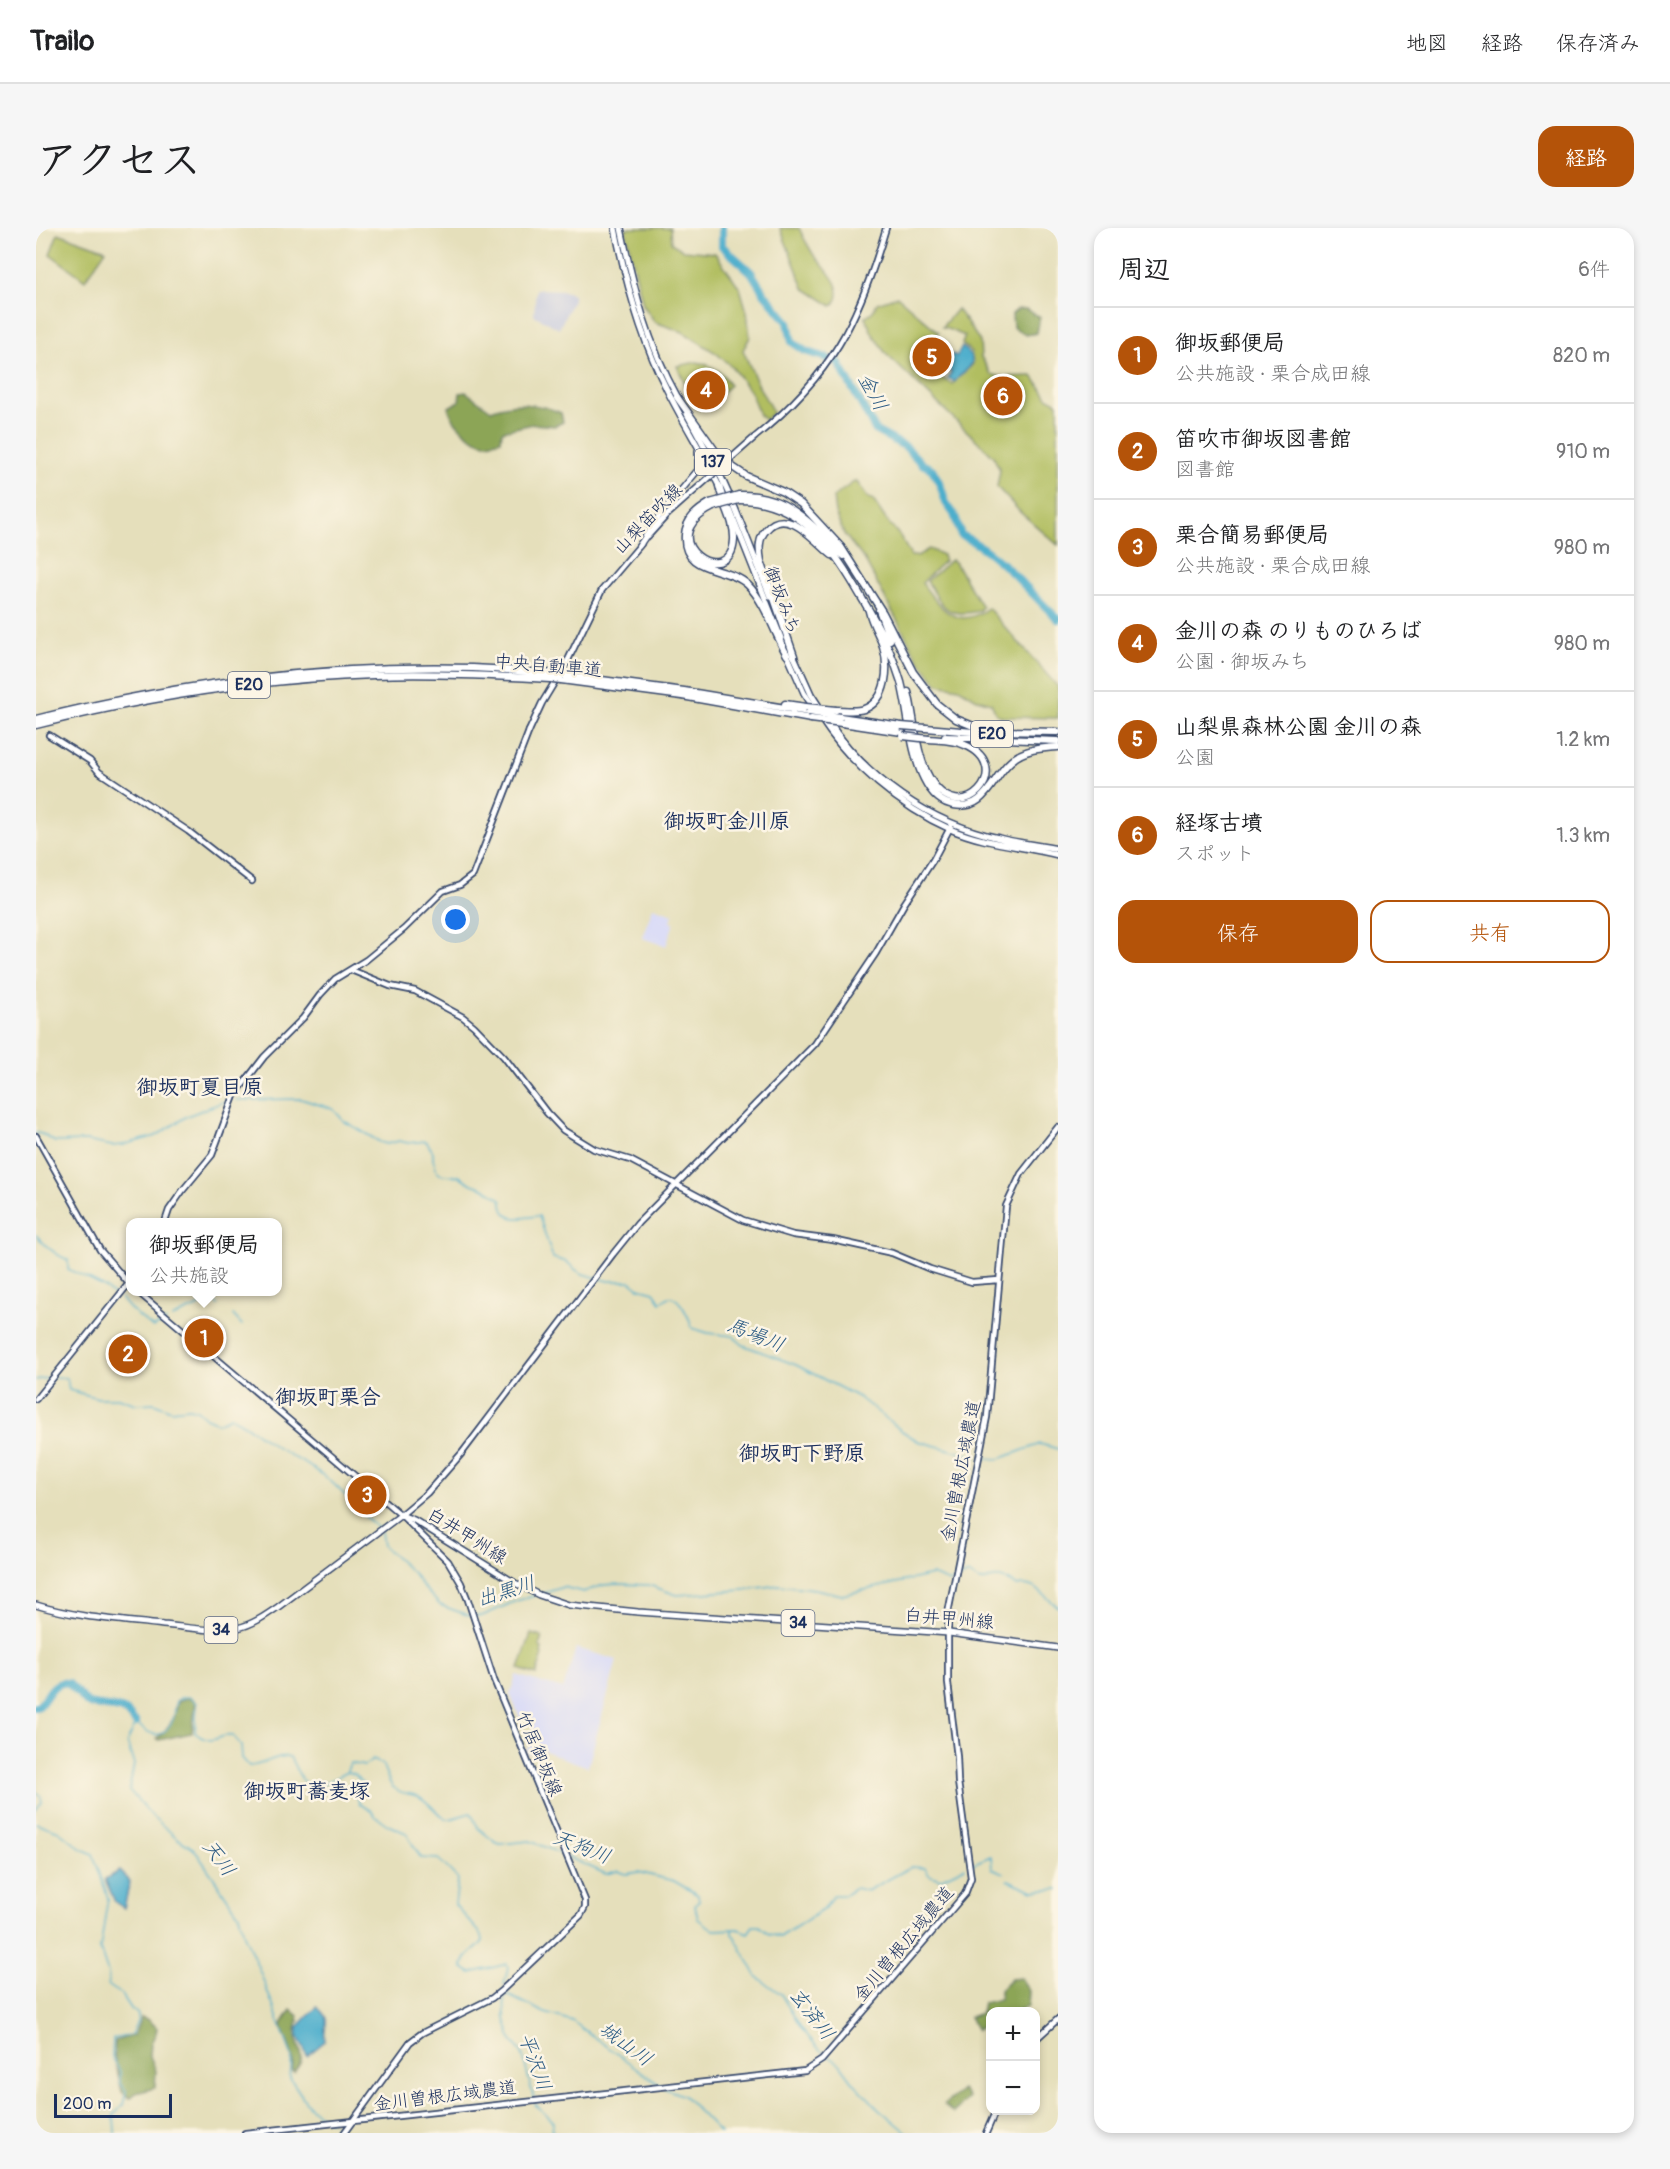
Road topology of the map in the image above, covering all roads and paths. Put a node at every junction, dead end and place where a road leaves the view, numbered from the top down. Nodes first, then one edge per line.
1 (615, 228) edge
2 (621, 228) edge
3 (886, 228) edge
4 (677, 397) junction
5 (693, 438) junction
6 (718, 486) junction
7 (739, 498) junction
8 (711, 505) junction
9 (639, 546) junction
10 (839, 561) junction
11 (855, 567) junction
12 (878, 607) junction
13 (869, 609) junction
14 (790, 656) junction
15 (554, 677) junction
16 (563, 678) junction
17 (809, 712) junction
18 (36, 719) edge
19 (841, 720) junction
20 (36, 725) edge
21 (902, 731) junction
22 (927, 734) junction
23 (1058, 734) edge
24 (49, 735) dead end
25 (1058, 741) edge
26 (1058, 747) edge
27 (951, 826) junction
28 (1058, 849) edge
29 (1058, 855) edge
30 (252, 880) dead end
31 (351, 970) junction
32 (1058, 1127) edge
33 (36, 1136) edge
34 (677, 1183) junction
35 (166, 1218) edge
36 (126, 1279) edge
37 (999, 1281) junction
38 (126, 1288) edge
39 (143, 1296) edge
40 (36, 1399) edge
41 (401, 1515) junction
42 (36, 1605) edge
43 (949, 1633) junction
44 (1058, 1648) edge
45 (1058, 2019) edge
46 (1040, 2035) edge
47 (994, 2115) edge
48 (353, 2121) junction
49 (245, 2133) edge
50 (344, 2133) edge
51 (986, 2133) edge

1 - 5 main road, 御坂みち / 137
2 - 4 main road, 御坂みち / 137
3 - 9 street, 山梨笛吹線, bridge
4 - 11 highway
4 - 14 main road, 御坂みち / 137
5 - 6 main road, 御坂みち / 137
5 - 9 main road
6 - 8 highway
6 - 14 main road, 御坂みち / 137
7 - 8 highway, bridge
7 - 10 highway
7 - 11 highway
8 - 14 highway
9 - 31 street, 山梨笛吹線
10 - 13 highway
10 - 14 highway
11 - 12 highway
12 - 22 highway
12 - 23 highway
13 - 17 highway, bridge
13 - 26 highway
14 - 27 main road, 御坂みち / 137
15 - 16 highway, 中央自動車道 / E20, bridge
15 - 18 highway, 中央自動車道 / E20
15 - 20 highway, 中央自動車道 / E20
16 - 17 highway, 中央自動車道 / E20
16 - 17 highway, 中央自動車道 / E20
17 - 19 highway, 中央自動車道 / E20, bridge
19 - 21 highway, 中央自動車道 / E20
19 - 21 highway, 中央自動車道 / E20
21 - 22 highway, 中央自動車道 / E20, bridge
21 - 22 highway, bridge
22 - 23 highway, 中央自動車道 / E20
22 - 25 highway, 中央自動車道 / E20
24 - 30 street
27 - 28 main road, 御坂みち / 137
27 - 29 main road, 御坂みち / 137
27 - 34 street
31 - 34 street
31 - 35 street, 山梨笛吹線
32 - 37 street, 金川曽根広域農道
33 - 36 street
34 - 37 street
34 - 41 street
37 - 43 street, 金川曽根広域農道
38 - 40 street
39 - 41 street, 竹居御坂線
41 - 42 main road, 白井甲州線 / 34
41 - 43 main road, 白井甲州線 / 34
41 - 48 street, 竹居御坂線
43 - 44 main road, 白井甲州線 / 34
43 - 48 street, 金川曽根広域農道
45 - 46 street
47 - 51 street
48 - 49 street, 金川曽根広域農道
48 - 50 street, 竹居御坂線

